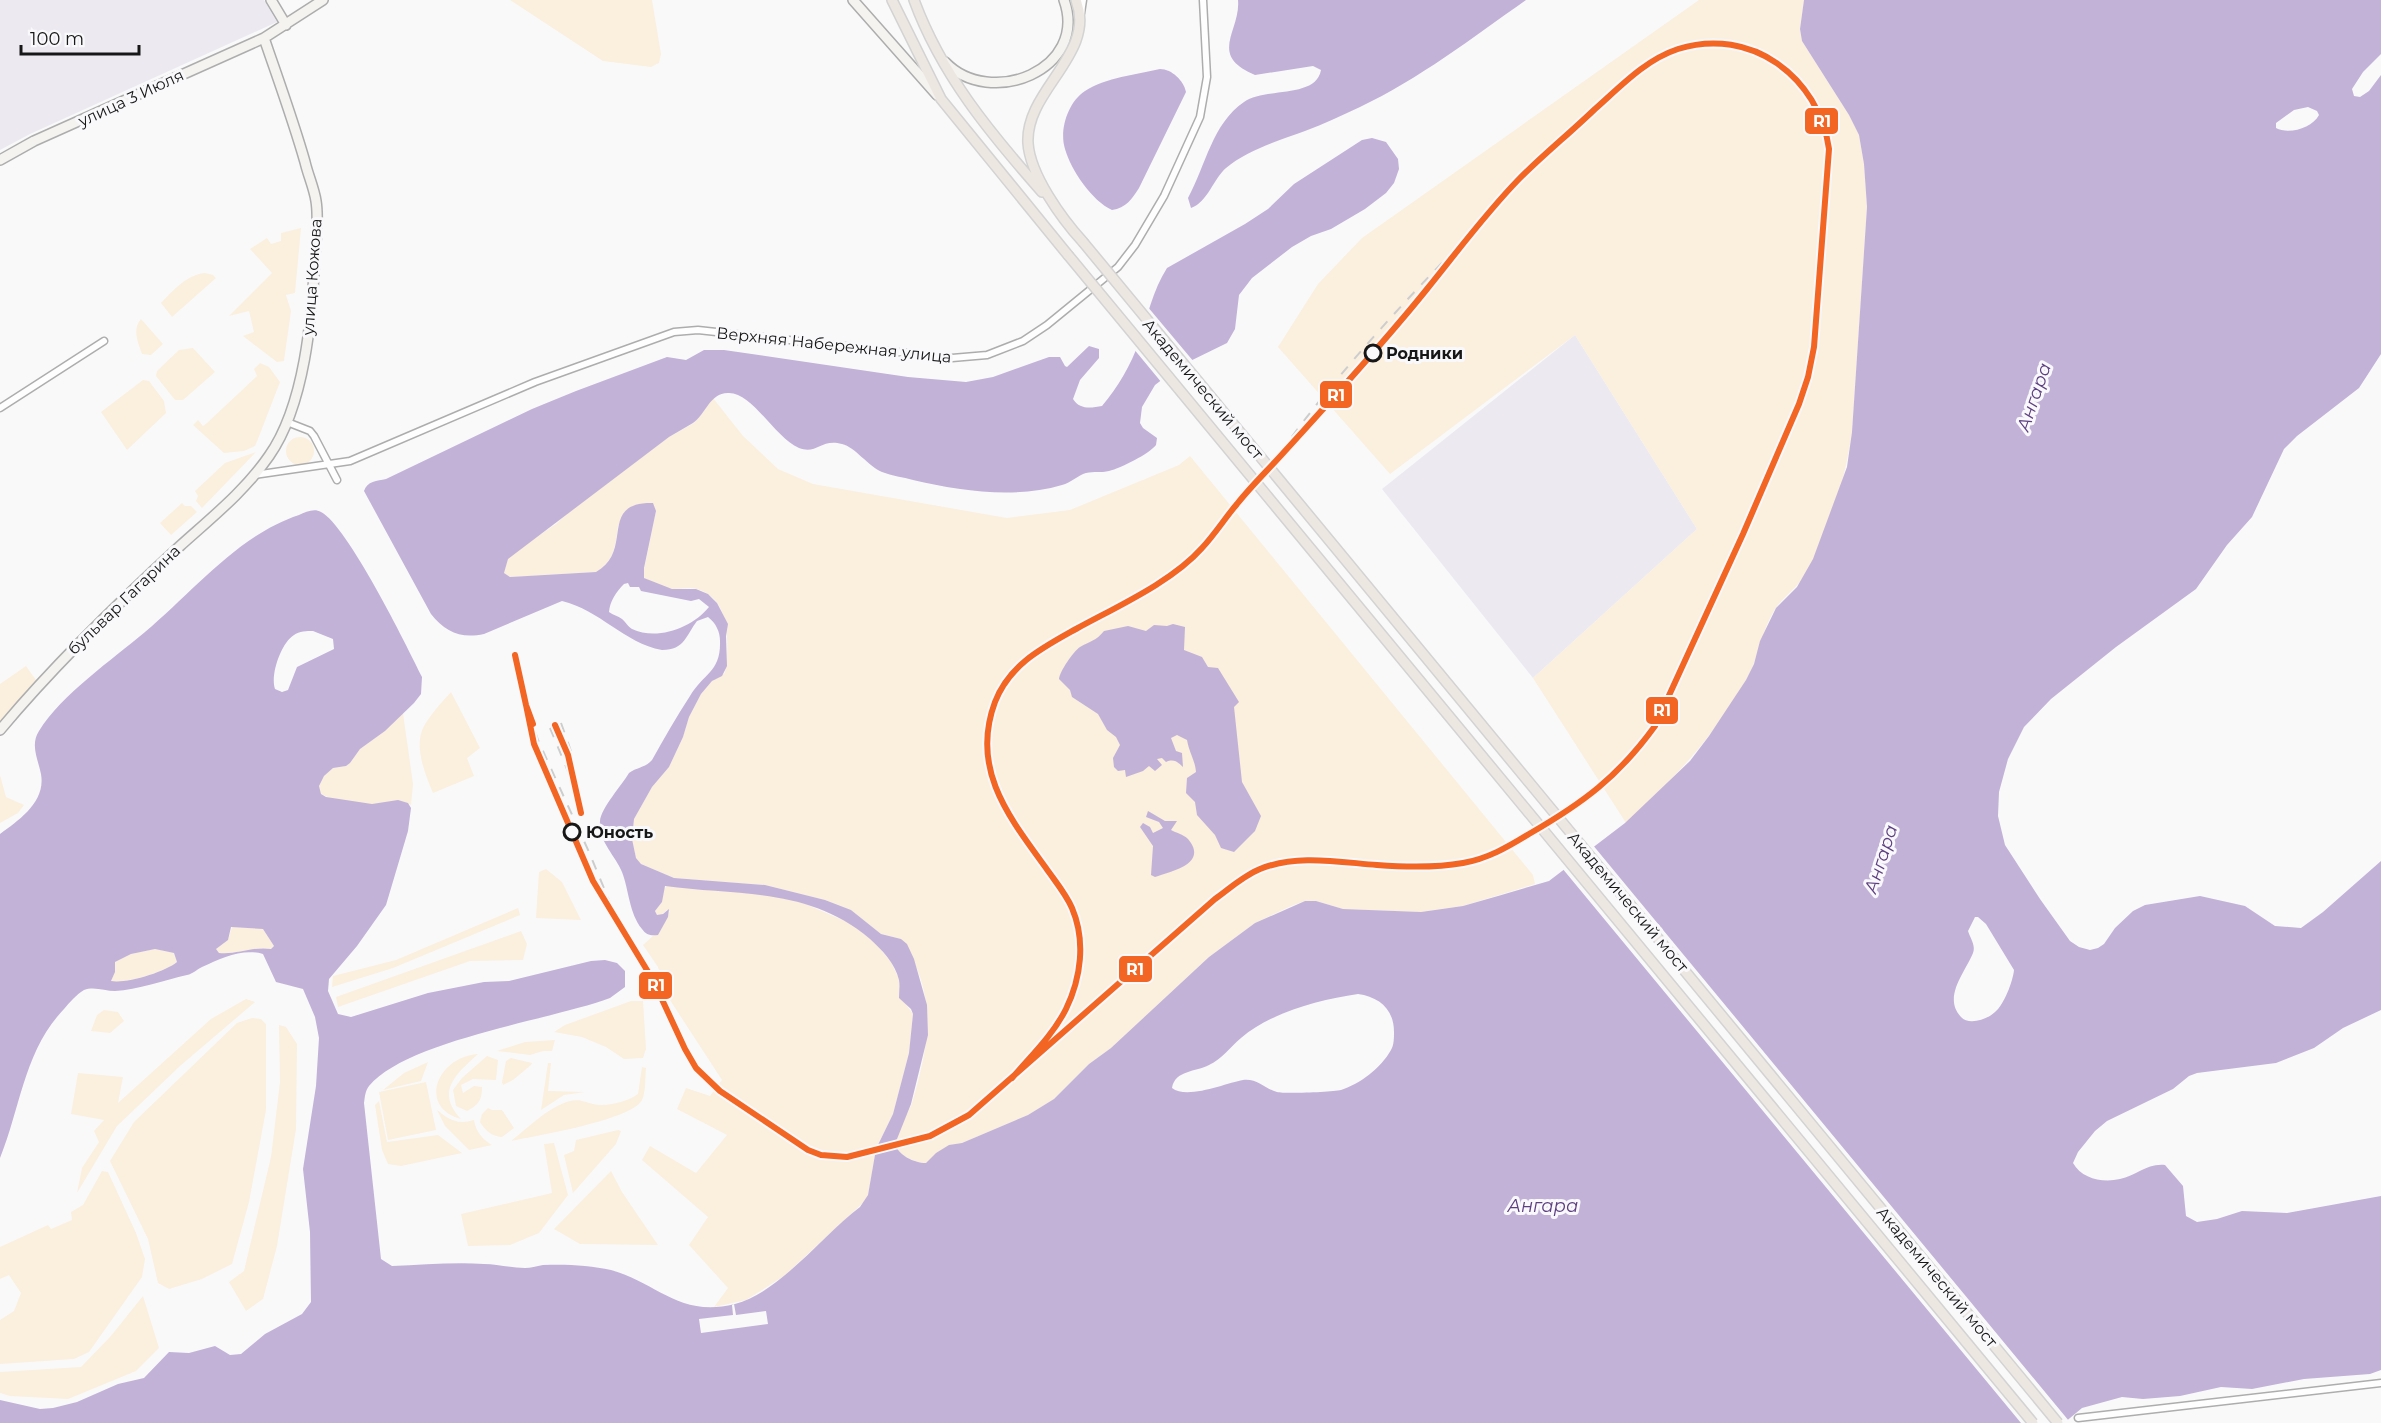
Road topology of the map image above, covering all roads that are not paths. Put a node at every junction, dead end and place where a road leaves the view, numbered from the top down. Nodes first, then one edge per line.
1 (271, 0) edge
2 (323, 0) edge
3 (853, 0) edge
4 (892, 0) edge
5 (914, 0) edge
6 (1064, 0) edge
7 (1076, 0) edge
8 (1083, 0) edge
9 (1203, 0) edge
10 (1081, 13) junction
11 (286, 25) junction
12 (264, 38) junction
13 (940, 56) junction
14 (941, 99) junction
15 (0, 160) edge
16 (1060, 211) junction
17 (104, 341) dead end
18 (0, 408) edge
19 (287, 422) junction
20 (330, 464) junction
21 (253, 476) junction
22 (337, 480) dead end
23 (0, 730) edge
24 (2381, 1383) edge
25 (2078, 1418) dead end
26 (2033, 1423) edge
27 (2058, 1423) edge

1 - 11 street
2 - 11 street, улица 3 Июля
3 - 14 street
4 - 14 main road, Академический мост
5 - 13 main road
6 - 13 street
7 - 10 main road
8 - 10 street
9 - 20 street, Верхняя Набережная улица
10 - 16 main road
11 - 12 street, улица 3 Июля
12 - 15 street, улица 3 Июля
12 - 19 street, улица Кожова
13 - 16 main road
14 - 26 main road, Академический мост, bridge
16 - 27 main road, Академический мост, bridge
17 - 18 street
19 - 20 street
19 - 21 street, улица Кожова
20 - 21 street, Верхняя Набережная улица
20 - 22 street
21 - 23 street, бульвар Гагарина
24 - 25 street

